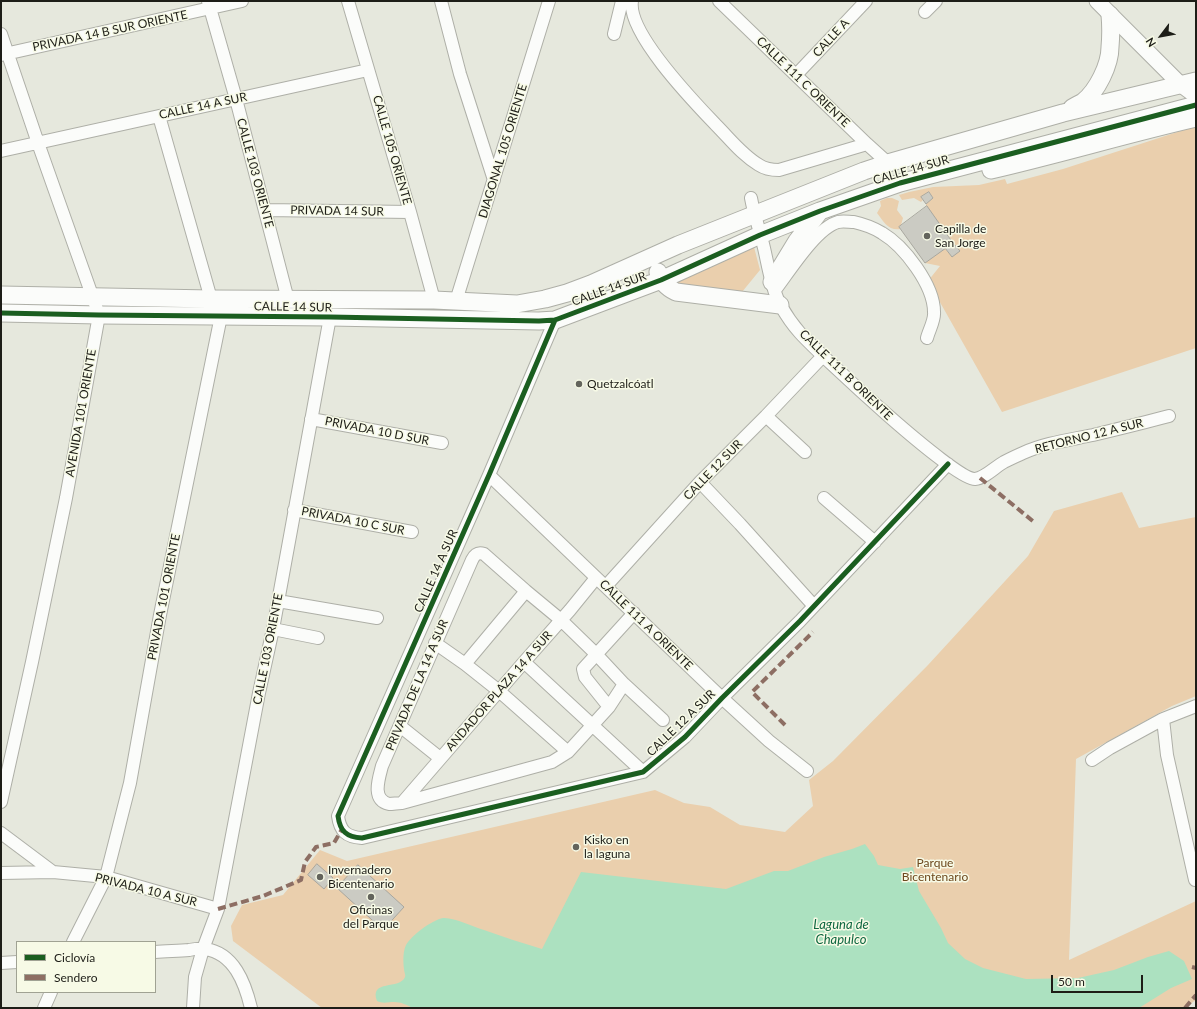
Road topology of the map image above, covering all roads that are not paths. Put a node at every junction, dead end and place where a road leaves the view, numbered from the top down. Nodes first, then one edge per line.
1 (242, 1) edge
2 (348, 1) edge
3 (441, 1) edge
4 (549, 1) edge
5 (720, 1) edge
6 (866, 1) edge
7 (936, 1) edge
8 (1097, 1) edge
9 (629, 2) edge
10 (209, 5) edge
11 (925, 12) dead end
12 (1110, 15) junction
13 (1, 34) edge
14 (614, 34) dead end
15 (4, 54) edge
16 (368, 70) junction
17 (796, 75) junction
18 (1188, 82) edge
19 (1196, 96) edge
20 (236, 99) junction
21 (1196, 105) edge
22 (1063, 113) junction
23 (159, 116) junction
24 (1196, 118) edge
25 (38, 143) junction
26 (867, 144) junction
27 (1, 151) edge
28 (888, 163) junction
29 (946, 170) junction
30 (494, 180) junction
31 (751, 198) dead end
32 (265, 210) junction
33 (820, 211) junction
34 (410, 212) junction
35 (754, 215) junction
36 (760, 235) junction
37 (653, 257) junction
38 (661, 280) junction
39 (776, 293) junction
40 (1, 295) edge
41 (93, 296) junction
42 (212, 299) junction
43 (288, 300) junction
44 (434, 300) junction
45 (456, 301) junction
46 (1, 313) edge
47 (99, 316) junction
48 (221, 316) junction
49 (330, 317) junction
50 (555, 320) junction
51 (927, 338) dead end
52 (823, 356) junction
53 (766, 416) junction
54 (1169, 416) dead end
55 (311, 419) junction
56 (442, 443) dead end
57 (805, 452) dead end
58 (948, 464) junction
59 (489, 475) junction
60 (700, 482) junction
61 (824, 498) dead end
62 (294, 510) junction
63 (412, 532) dead end
64 (875, 542) junction
65 (596, 578) junction
66 (606, 586) junction
67 (526, 591) junction
68 (278, 601) junction
69 (814, 606) junction
70 (634, 613) junction
71 (377, 618) dead end
72 (561, 620) junction
73 (273, 629) junction
74 (318, 638) dead end
75 (436, 643) junction
76 (596, 654) junction
77 (524, 662) junction
78 (465, 664) junction
79 (624, 684) junction
80 (499, 691) junction
81 (722, 698) junction
82 (1196, 706) edge
83 (609, 707) junction
84 (1163, 719) junction
85 (663, 720) dead end
86 (400, 726) junction
87 (592, 726) junction
88 (568, 752) junction
89 (440, 758) junction
90 (1092, 760) dead end
91 (807, 771) dead end
92 (643, 772) junction
93 (1, 802) edge
94 (402, 803) junction
95 (342, 829) joint
96 (1, 833) edge
97 (53, 872) junction
98 (1, 873) edge
99 (106, 877) junction
100 (1195, 880) edge
101 (218, 909) junction
102 (74, 941) edge
103 (203, 949) junction
104 (156, 952) edge
105 (16, 962) edge
106 (1, 963) edge
107 (50, 993) edge
108 (44, 1008) edge
109 (193, 1008) edge
110 (252, 1008) edge

1 - 10 street, PRIVADA 14 B SUR ORIENTE
2 - 16 street, CALLE 105 ORIENTE
3 - 30 street
4 - 30 street, DIAGONAL 105 ORIENTE
5 - 17 street, CALLE 111 C ORIENTE
6 - 17 street, CALLE A
7 - 11 street
8 - 12 street
9 - 14 street
9 - 26 street
10 - 15 street, PRIVADA 14 B SUR ORIENTE
10 - 20 street, CALLE 103 ORIENTE
12 - 18 street
12 - 22 main road
13 - 15 street, AVENIDA 101 ORIENTE
15 - 25 street, AVENIDA 101 ORIENTE
16 - 20 street, CALLE 14 A SUR
16 - 34 street, CALLE 105 ORIENTE
17 - 26 street, CALLE 111 C ORIENTE
18 - 19 street
18 - 22 main road, CALLE 14 SUR
20 - 23 street, CALLE 14 A SUR
20 - 32 street, CALLE 103 ORIENTE
21 - 29 main road, CALLE 14 SUR
22 - 28 main road, CALLE 14 SUR
23 - 25 street, CALLE 14 A SUR
23 - 42 street
24 - 29 main road
25 - 27 street, CALLE 14 A SUR
25 - 41 street, AVENIDA 101 ORIENTE
26 - 28 street, CALLE 111 C ORIENTE
28 - 35 main road, CALLE 14 SUR
29 - 33 main road, CALLE 14 SUR
30 - 45 street, DIAGONAL 105 ORIENTE
31 - 35 street, CALLE 111 B ORIENTE
32 - 34 street, PRIVADA 14 SUR
32 - 43 street, CALLE 103 ORIENTE
33 - 36 main road, CALLE 14 SUR
33 - 39 main road
34 - 44 street, CALLE 105 ORIENTE
35 - 36 street, CALLE 111 B ORIENTE
35 - 37 main road, CALLE 14 SUR
36 - 38 main road, CALLE 14 SUR
36 - 39 street, CALLE 111 B ORIENTE
37 - 38 main road
37 - 45 main road, CALLE 14 SUR
38 - 39 main road
38 - 50 main road, CALLE 14 SUR
39 - 51 street
39 - 52 street, CALLE 111 B ORIENTE
40 - 41 main road, CALLE 14 SUR
41 - 42 main road, CALLE 14 SUR
41 - 47 street, AVENIDA 101 ORIENTE
42 - 43 main road, CALLE 14 SUR
43 - 44 main road, CALLE 14 SUR
44 - 45 main road, CALLE 14 SUR
46 - 47 main road, CALLE 14 SUR
47 - 48 main road, CALLE 14 SUR
47 - 93 street, AVENIDA 101 ORIENTE
48 - 49 main road, CALLE 14 SUR
48 - 99 street, PRIVADA 101 ORIENTE
49 - 50 main road, CALLE 14 SUR
49 - 55 street, CALLE 103 ORIENTE
50 - 59 street, CALLE 14 A SUR
52 - 53 street, CALLE 12 SUR
52 - 58 street, CALLE 111 B ORIENTE
53 - 57 street
53 - 60 street, CALLE 12 SUR
54 - 58 street, RETORNO 12 A SUR
55 - 56 street, PRIVADA 10 D SUR
55 - 62 street, CALLE 103 ORIENTE
58 - 64 street, CALLE 12 A SUR
59 - 65 street, CALLE 111 A ORIENTE
59 - 95 street, CALLE 14 A SUR
60 - 66 street, CALLE 12 SUR
60 - 69 street
61 - 64 street
62 - 63 street, PRIVADA 10 C SUR
62 - 68 street, CALLE 103 ORIENTE
64 - 69 street, CALLE 12 A SUR
65 - 66 street, CALLE 111 A ORIENTE
65 - 72 street, ANDADOR PLAZA 14 A SUR
66 - 70 street, CALLE 111 A ORIENTE
67 - 72 street
67 - 75 street, PRIVADA DE LA 14 A SUR
67 - 78 street
68 - 71 street
68 - 73 street, CALLE 103 ORIENTE
69 - 81 street, CALLE 12 A SUR
70 - 76 street
70 - 81 street, CALLE 111 A ORIENTE
72 - 76 street
72 - 77 street, ANDADOR PLAZA 14 A SUR
73 - 74 street
73 - 101 street, CALLE 103 ORIENTE
75 - 78 street
75 - 86 street, PRIVADA DE LA 14 A SUR
76 - 79 street
76 - 83 street
77 - 80 street, ANDADOR PLAZA 14 A SUR
77 - 87 street
78 - 80 street
79 - 83 street
79 - 85 street
80 - 88 street
80 - 89 street, ANDADOR PLAZA 14 A SUR
81 - 91 street, CALLE 111 A ORIENTE
81 - 92 street, CALLE 12 A SUR
82 - 84 street
83 - 87 street
84 - 90 street
84 - 100 street
86 - 89 street
86 - 94 street, PRIVADA DE LA 14 A SUR
87 - 88 street
87 - 92 street
88 - 94 street
89 - 94 street, ANDADOR PLAZA 14 A SUR
92 - 95 street, CALLE 12 A SUR
96 - 97 street
97 - 98 street, PRIVADA 10 A SUR
97 - 99 street, PRIVADA 10 A SUR
99 - 101 street, PRIVADA 10 A SUR
99 - 102 street, PRIVADA 101 ORIENTE
101 - 103 street, CALLE 103 ORIENTE
103 - 104 street
103 - 109 street, CALLE 103 ORIENTE
103 - 110 street
105 - 106 street
107 - 108 street

